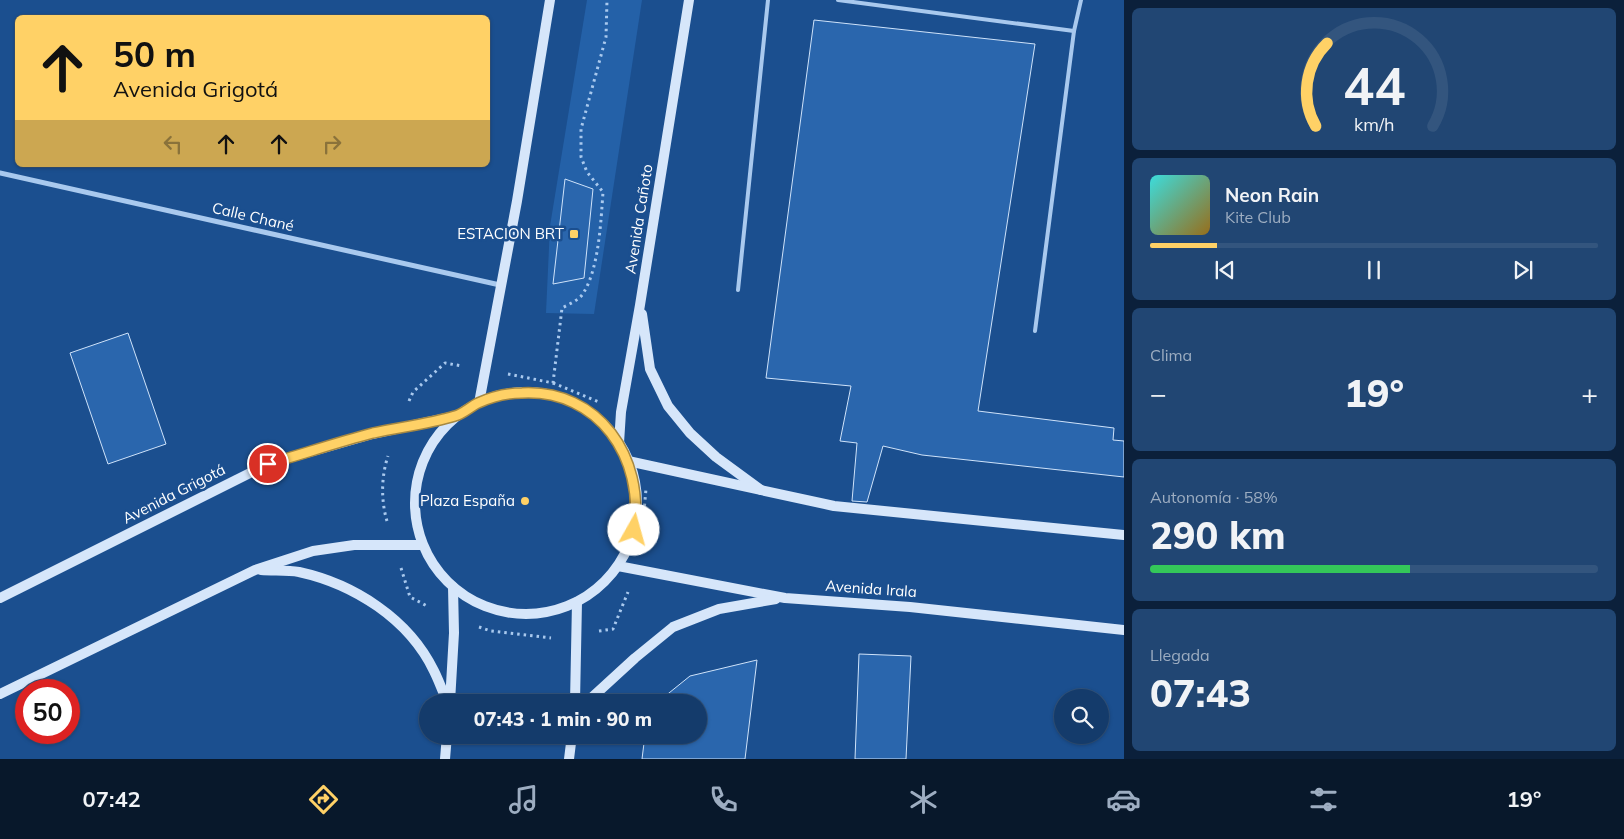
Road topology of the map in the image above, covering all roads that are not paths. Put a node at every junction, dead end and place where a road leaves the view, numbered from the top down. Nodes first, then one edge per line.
1 (550, 0) edge
2 (688, 0) edge
3 (768, 0) edge
4 (838, 0) edge
5 (1082, 0) edge
6 (1074, 31) junction
7 (0, 173) edge
8 (500, 285) junction
9 (738, 290) dead end
10 (640, 306) junction
11 (1035, 331) dead end
12 (479, 403) junction
13 (457, 416) junction
14 (619, 443) junction
15 (628, 461) junction
16 (766, 493) junction
17 (1124, 535) edge
18 (422, 544) junction
19 (618, 566) junction
20 (255, 570) junction
21 (453, 587) junction
22 (0, 598) edge
23 (785, 598) junction
24 (577, 602) junction
25 (1124, 630) edge
26 (0, 694) edge
27 (444, 694) edge
28 (449, 694) edge
29 (575, 694) edge
30 (596, 694) edge
31 (446, 744) edge
32 (571, 744) edge
33 (445, 759) edge
34 (569, 759) edge

1 - 8 main road
2 - 10 main road, Avenida Cañoto
3 - 9 lane
4 - 6 lane
5 - 6 lane
6 - 11 lane
7 - 8 street, Calle Chané
8 - 12 main road
10 - 14 main road, Avenida Cañoto
10 - 16 main road
12 - 13 main road
12 - 14 main road
13 - 18 main road
13 - 22 main road, Avenida Grigotá
14 - 15 main road
15 - 16 main road
15 - 19 main road
16 - 17 main road
18 - 20 main road
18 - 21 main road
19 - 23 main road, Avenida Irala
19 - 24 main road
20 - 26 main road
20 - 27 main road
21 - 24 main road
21 - 28 main road
23 - 25 main road, Avenida Irala
23 - 30 main road
24 - 29 main road
31 - 33 main road
32 - 34 main road

